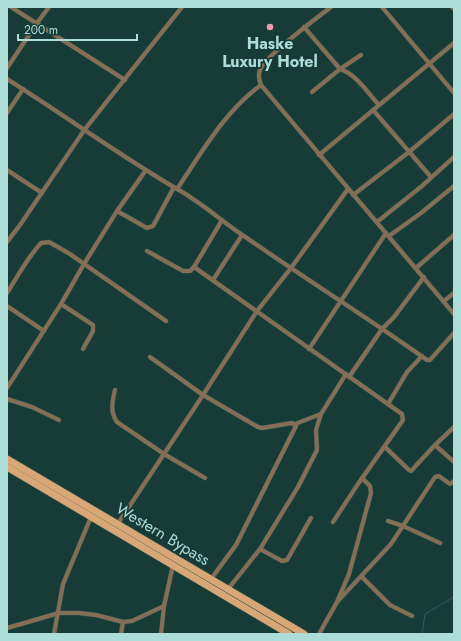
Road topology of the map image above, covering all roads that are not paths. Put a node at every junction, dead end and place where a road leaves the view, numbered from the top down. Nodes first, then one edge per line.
1 (12, 7) edge
2 (49, 7) edge
3 (182, 7) edge
4 (331, 7) edge
5 (382, 7) edge
6 (37, 23) junction
7 (304, 27) junction
8 (454, 43) edge
9 (361, 55) dead end
10 (429, 64) junction
11 (7, 68) edge
12 (340, 69) junction
13 (7, 79) edge
14 (125, 80) junction
15 (261, 85) junction
16 (23, 89) junction
17 (312, 92) dead end
18 (454, 93) edge
19 (379, 106) junction
20 (373, 110) junction
21 (7, 113) edge
22 (454, 114) edge
23 (85, 129) junction
24 (409, 152) junction
25 (319, 155) junction
26 (454, 157) edge
27 (7, 170) edge
28 (146, 170) junction
29 (431, 178) junction
30 (454, 186) edge
31 (176, 188) junction
32 (348, 189) junction
33 (42, 193) junction
34 (353, 195) junction
35 (118, 211) junction
36 (222, 220) junction
37 (377, 222) junction
38 (387, 234) junction
39 (454, 235) edge
40 (242, 236) junction
41 (7, 242) edge
42 (147, 251) dead end
43 (84, 264) junction
44 (194, 267) junction
45 (291, 268) junction
46 (416, 268) junction
47 (424, 277) junction
48 (213, 280) junction
49 (7, 293) edge
50 (454, 293) edge
51 (341, 301) junction
52 (444, 301) junction
53 (61, 304) junction
54 (7, 306) edge
55 (257, 311) junction
56 (454, 314) edge
57 (166, 321) dead end
58 (382, 329) junction
59 (44, 331) junction
60 (454, 333) edge
61 (83, 349) dead end
62 (309, 349) junction
63 (422, 356) junction
64 (150, 357) dead end
65 (348, 376) junction
66 (7, 388) edge
67 (115, 390) dead end
68 (203, 395) junction
69 (7, 399) edge
70 (388, 404) junction
71 (321, 414) junction
72 (59, 420) dead end
73 (295, 424) junction
74 (454, 427) edge
75 (435, 445) junction
76 (385, 447) junction
77 (164, 454) junction
78 (7, 459) edge
79 (454, 462) edge
80 (7, 467) edge
81 (205, 478) dead end
82 (362, 478) junction
83 (454, 481) edge
84 (91, 517) junction
85 (310, 518) dead end
86 (388, 521) dead end
87 (333, 522) dead end
88 (402, 526) junction
89 (116, 527) junction
90 (440, 543) dead end
91 (260, 549) junction
92 (173, 565) junction
93 (362, 577) junction
94 (211, 579) junction
95 (228, 589) junction
96 (338, 602) junction
97 (164, 606) junction
98 (59, 613) junction
99 (412, 616) dead end
100 (123, 622) junction
101 (7, 628) edge
102 (54, 634) edge
103 (121, 634) edge
104 (161, 634) edge
105 (289, 634) edge
106 (304, 634) edge
107 (319, 634) edge

1 - 6 street
2 - 6 street
3 - 14 street
4 - 7 street
5 - 10 street
6 - 11 street
6 - 14 street
7 - 12 street
7 - 15 street
8 - 10 street
9 - 12 street
10 - 18 street
10 - 19 street
12 - 17 street
12 - 19 street
13 - 16 street
14 - 23 street
15 - 25 street
15 - 31 street
16 - 21 street
16 - 23 street
19 - 20 street
20 - 24 street
20 - 25 street
22 - 24 street
23 - 28 street
23 - 33 street
24 - 29 street
24 - 34 street
25 - 32 street
26 - 29 street
27 - 33 street
28 - 31 street
28 - 35 street
29 - 37 street
30 - 38 street
31 - 35 street
31 - 36 street
32 - 34 street
32 - 45 street
33 - 41 street
34 - 37 street
35 - 43 street
36 - 40 street
36 - 44 street
37 - 38 street
38 - 46 street
38 - 51 street
39 - 46 street
40 - 45 street
40 - 48 street
42 - 44 street
43 - 49 street
43 - 53 street
43 - 57 street
44 - 48 street
45 - 51 street
45 - 55 street
46 - 47 street
47 - 52 street
47 - 58 street
48 - 55 street
50 - 52 street
51 - 58 street
51 - 62 street
52 - 56 street
53 - 59 street
53 - 61 street
54 - 59 street
55 - 62 street
55 - 68 street
58 - 63 street
58 - 65 street
59 - 66 street
60 - 63 street
62 - 65 street
63 - 70 street
64 - 68 street
65 - 70 street
65 - 71 street
67 - 77 street
68 - 73 street
68 - 77 street
69 - 72 street
70 - 76 street
71 - 73 street
71 - 91 street
73 - 94 street
74 - 75 street
75 - 76 street
75 - 79 street
76 - 82 street
77 - 81 street
77 - 89 street
78 - 89 main road, Western Bypass
80 - 84 main road, Western Bypass
82 - 87 street
82 - 96 street
83 - 88 street
84 - 89 main road, Western Bypass
84 - 98 street
85 - 91 street
86 - 88 street
88 - 90 street
88 - 93 street
89 - 92 main road, Western Bypass
89 - 94 main road, Western Bypass
91 - 95 street
92 - 97 street
92 - 105 main road, Western Bypass
93 - 96 street
93 - 99 street
94 - 95 main road, Western Bypass
95 - 106 main road, Western Bypass
96 - 107 street
97 - 100 street
97 - 104 street
98 - 100 street
98 - 101 street
98 - 102 street
100 - 103 street

